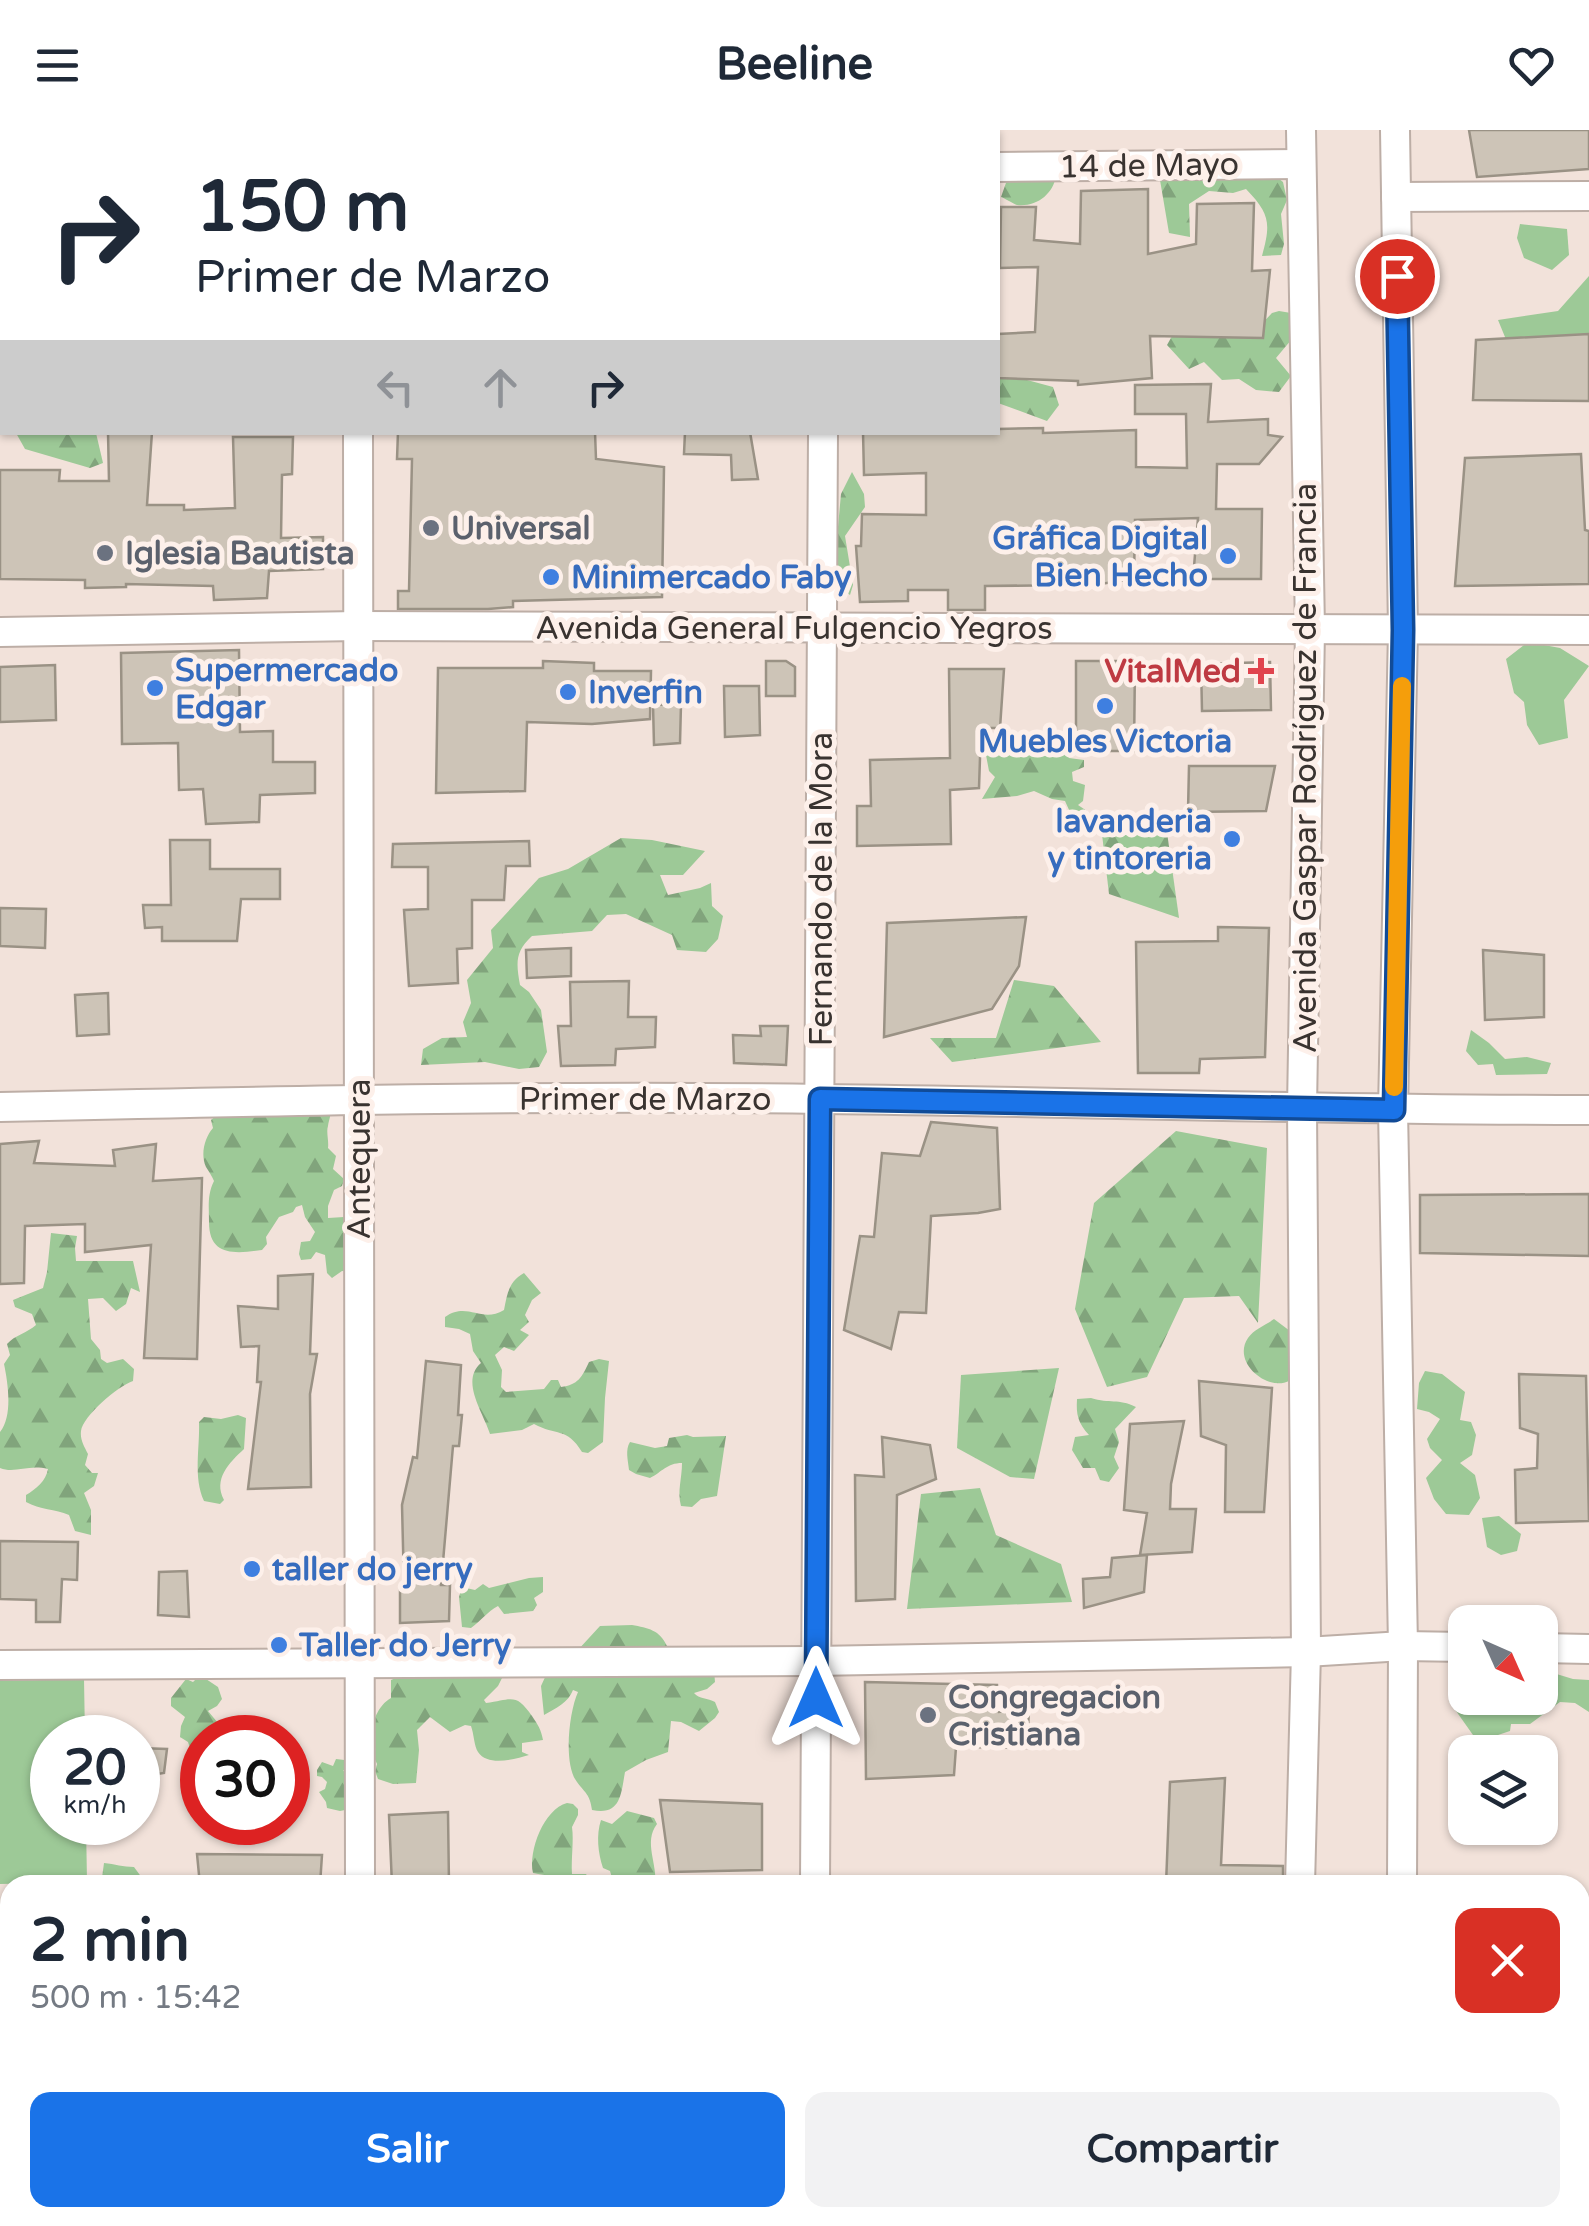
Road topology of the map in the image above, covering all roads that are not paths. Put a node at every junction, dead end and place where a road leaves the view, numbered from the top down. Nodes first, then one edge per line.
1 (1301, 130) edge
2 (1394, 130) edge
3 (1301, 164) junction
4 (1000, 166) edge
5 (1589, 196) edge
6 (1396, 198) junction
7 (358, 435) edge
8 (823, 435) edge
9 (358, 626) junction
10 (822, 628) junction
11 (1310, 629) junction
12 (1403, 630) junction
13 (1589, 630) edge
14 (0, 632) edge
15 (359, 1099) junction
16 (820, 1099) junction
17 (0, 1107) edge
18 (1302, 1108) junction
19 (1394, 1110) junction
20 (1589, 1110) edge
21 (1403, 1646) junction
22 (1448, 1647) edge
23 (1558, 1648) edge
24 (1589, 1649) edge
25 (1306, 1652) junction
26 (816, 1660) junction
27 (360, 1664) junction
28 (0, 1665) edge
29 (360, 1875) edge
30 (815, 1875) edge
31 (1300, 1875) edge
32 (1402, 1875) edge

1 - 3 street, Avenida Gaspar Rodríguez de Francia
2 - 6 street
3 - 4 street, 14 de Mayo
3 - 11 street, Avenida Gaspar Rodríguez de Francia
5 - 6 street
6 - 12 street
7 - 9 street, Antequera
8 - 10 street, Fernando de la Mora
9 - 10 street, Avenida General Fulgencio Yegros
9 - 14 street, Avenida General Fulgencio Yegros
9 - 15 street, Antequera
10 - 11 street, Avenida General Fulgencio Yegros
10 - 16 street, Fernando de la Mora
11 - 12 street, Avenida General Fulgencio Yegros
11 - 18 street, Avenida Gaspar Rodríguez de Francia
12 - 13 street, Avenida General Fulgencio Yegros
12 - 19 street
15 - 16 street, Primer de Marzo
15 - 17 street, Primer de Marzo
15 - 27 street, Antequera
16 - 18 street, Primer de Marzo
16 - 26 street, Fernando de la Mora
18 - 19 street, Primer de Marzo
18 - 25 street, Avenida Gaspar Rodríguez de Francia
19 - 20 street, Primer de Marzo
19 - 21 street
21 - 22 street
21 - 25 street
21 - 32 street
23 - 24 street
25 - 26 street
25 - 31 street, Avenida Gaspar Rodríguez de Francia
26 - 27 street
26 - 30 street, Fernando de la Mora
27 - 28 street
27 - 29 street, Antequera

